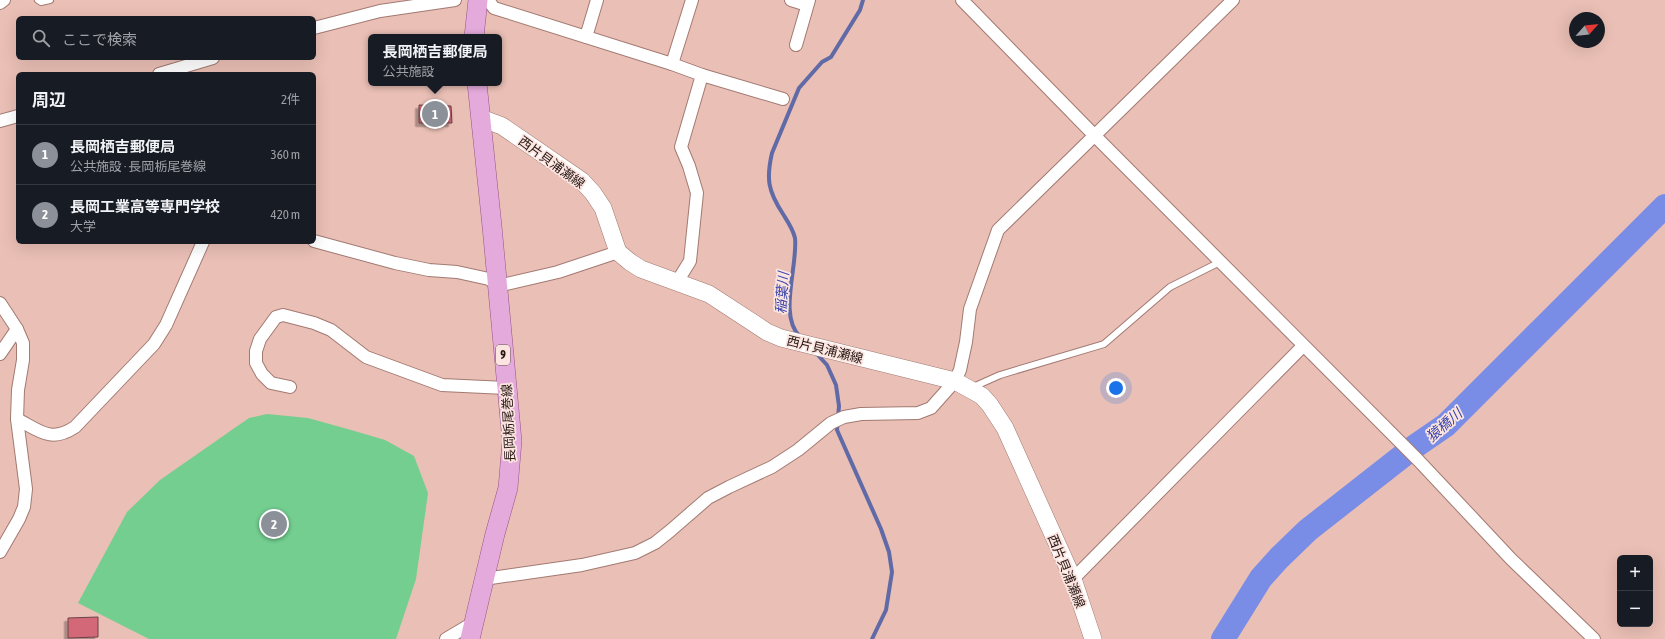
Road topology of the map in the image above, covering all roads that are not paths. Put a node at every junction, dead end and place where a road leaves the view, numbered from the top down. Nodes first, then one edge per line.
1 (4, 0) edge
2 (38, 0) edge
3 (50, 0) edge
4 (455, 0) edge
5 (478, 0) edge
6 (488, 0) edge
7 (597, 0) edge
8 (692, 0) edge
9 (791, 0) edge
10 (962, 0) edge
11 (1233, 0) edge
12 (808, 2) edge
13 (0, 3) edge
14 (316, 27) edge
15 (474, 34) edge
16 (586, 37) junction
17 (796, 45) dead end
18 (206, 60) edge
19 (672, 64) junction
20 (166, 72) edge
21 (702, 75) junction
22 (477, 86) edge
23 (783, 99) dead end
24 (16, 117) edge
25 (481, 118) junction
26 (0, 121) edge
27 (1095, 136) junction
28 (316, 242) edge
29 (203, 244) edge
30 (618, 252) junction
31 (1220, 262) junction
32 (677, 282) junction
33 (498, 286) junction
34 (0, 303) edge
35 (17, 329) junction
36 (1303, 346) junction
37 (0, 354) edge
38 (962, 385) junction
39 (290, 387) dead end
40 (506, 388) junction
41 (17, 419) junction
42 (0, 552) edge
43 (484, 579) junction
44 (1073, 579) junction
45 (472, 631) edge
46 (446, 639) edge
47 (1093, 639) edge
48 (1594, 639) edge

1 - 13 street
2 - 3 lane
4 - 14 street
5 - 15 main road
6 - 16 street
7 - 16 street
8 - 19 street
9 - 12 street
10 - 27 street
11 - 27 street
12 - 17 street
16 - 19 street
18 - 20 street
19 - 21 street
21 - 23 street
21 - 32 street
22 - 25 main road, 長岡栃尾巻線 / 9
24 - 26 street
25 - 30 main road, 西片貝浦瀬線
25 - 33 main road, 長岡栃尾巻線 / 9
27 - 31 street
27 - 38 street
28 - 33 street
29 - 41 street
30 - 32 main road, 西片貝浦瀬線
30 - 33 street
31 - 36 street
31 - 38 lane
32 - 38 main road, 西片貝浦瀬線
33 - 40 main road, 長岡栃尾巻線 / 9
34 - 35 street
35 - 37 street
35 - 41 street
36 - 44 street
36 - 48 street
38 - 43 street
38 - 44 main road, 西片貝浦瀬線
39 - 40 street
40 - 43 main road, 長岡栃尾巻線 / 9
41 - 42 street
43 - 45 main road, 長岡栃尾巻線 / 9
44 - 47 main road, 西片貝浦瀬線
45 - 46 street

